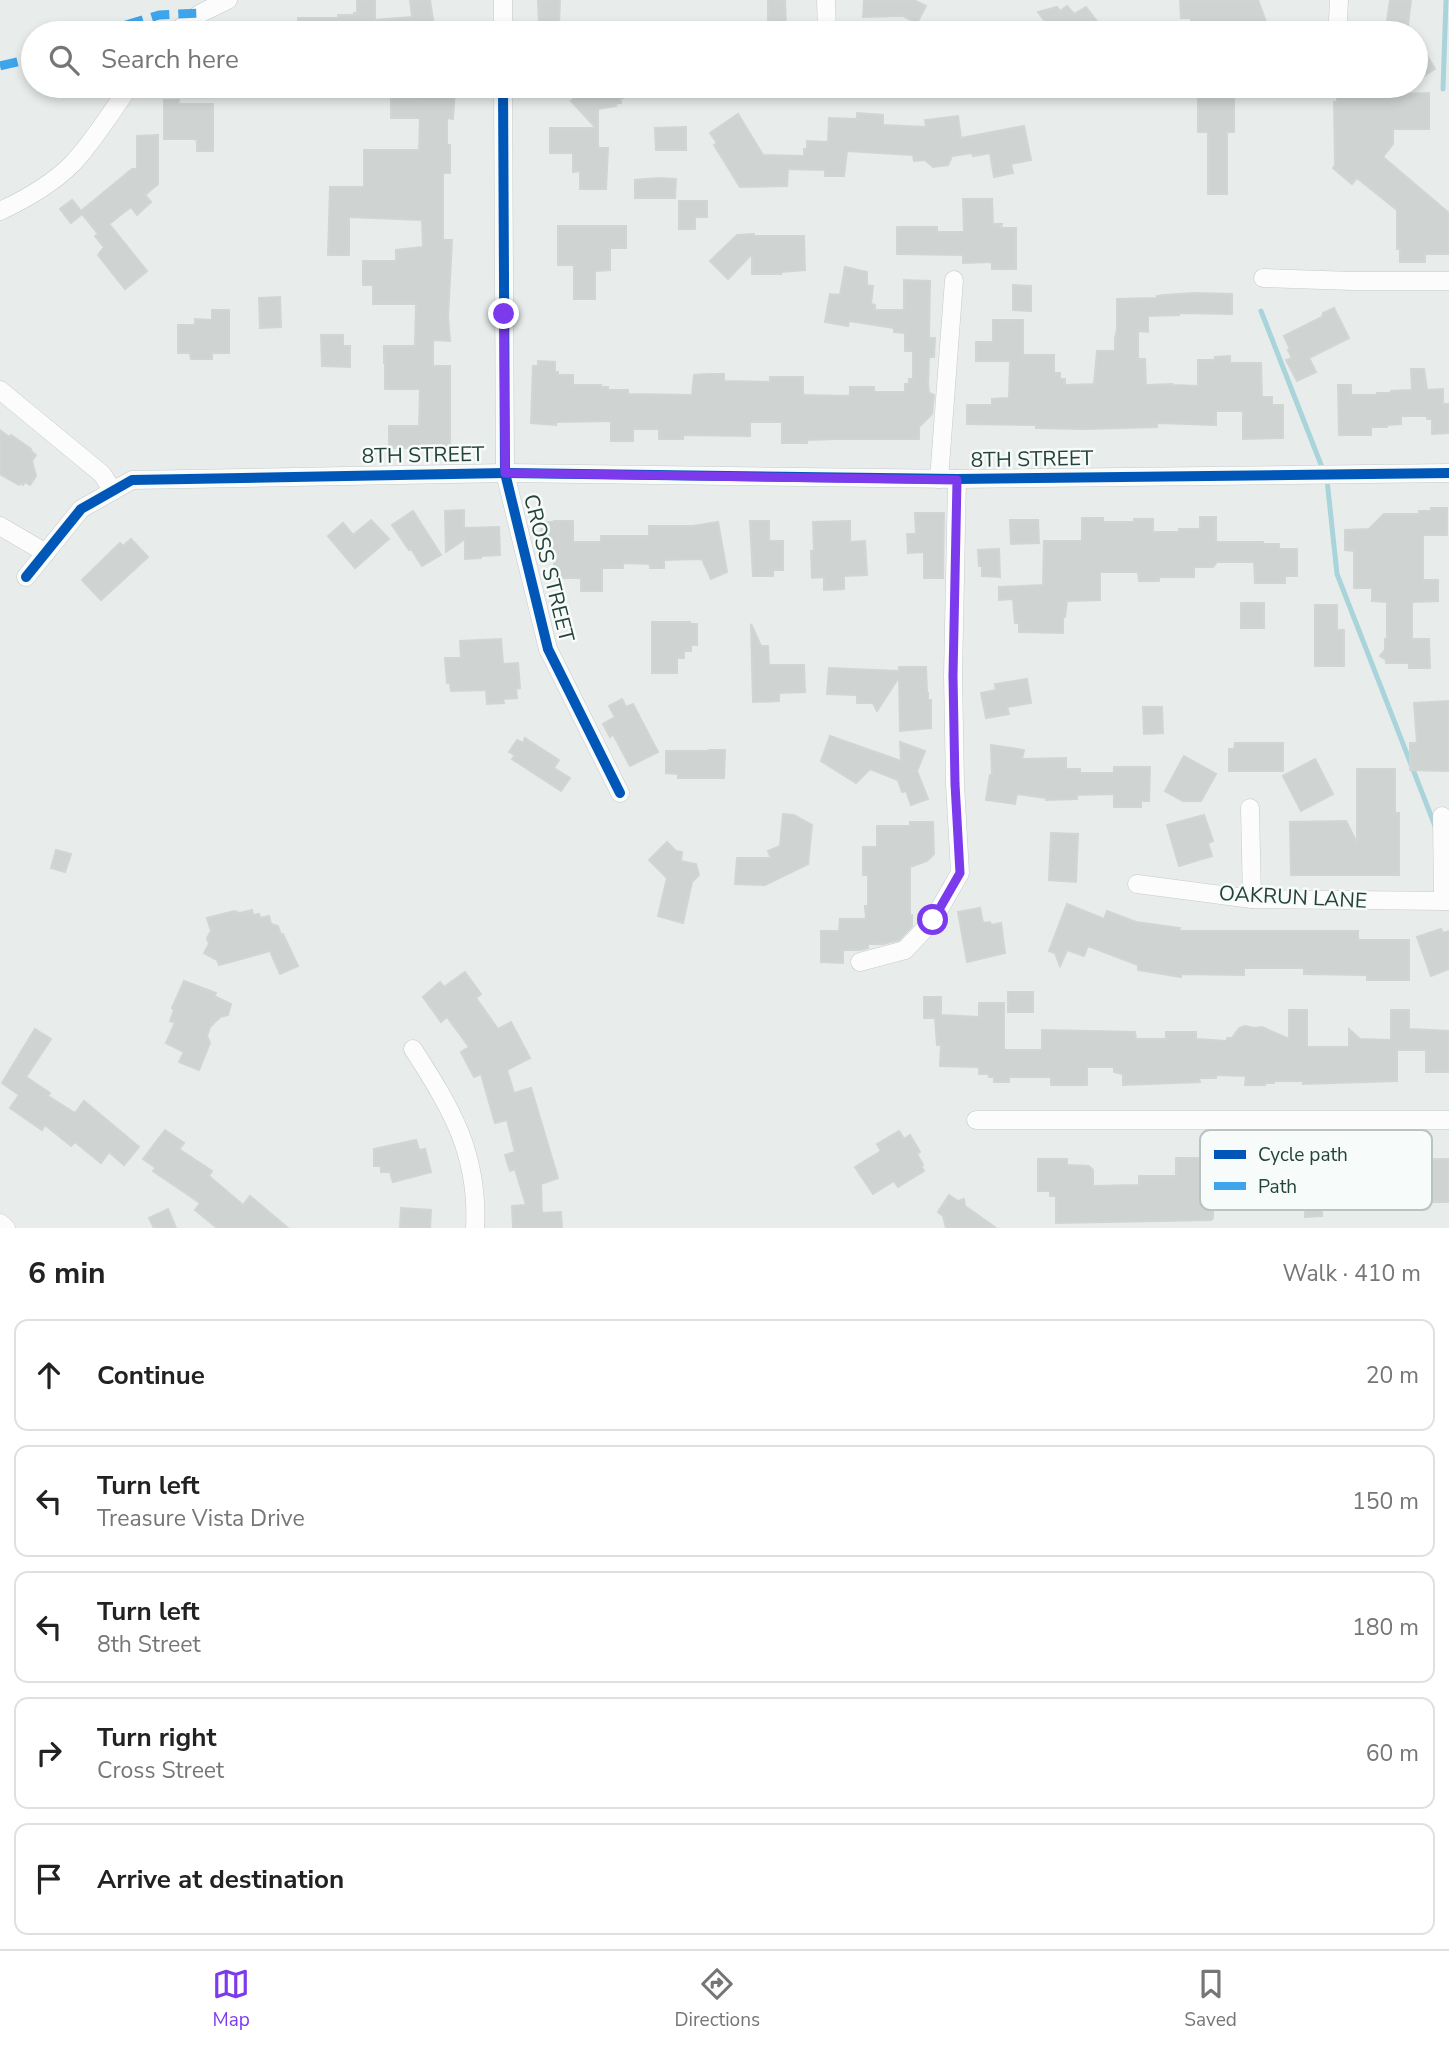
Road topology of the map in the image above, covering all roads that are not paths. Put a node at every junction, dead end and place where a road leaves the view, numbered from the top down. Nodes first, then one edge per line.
1 (228, 0) edge
2 (503, 0) edge
3 (827, 0) edge
4 (1339, 0) edge
5 (1338, 20) dead end
6 (190, 21) edge
7 (503, 21) edge
8 (827, 21) edge
9 (121, 98) edge
10 (503, 98) edge
11 (0, 211) edge
12 (1263, 278) dead end
13 (954, 280) dead end
14 (1449, 281) edge
15 (0, 390) edge
16 (505, 473) junction
17 (1449, 473) edge
18 (948, 479) junction
19 (113, 491) junction
20 (0, 526) edge
21 (46, 553) junction
22 (26, 577) dead end
23 (620, 793) dead end
24 (1250, 808) dead end
25 (1442, 816) dead end
26 (1137, 884) dead end
27 (1252, 899) junction
28 (1446, 901) edge
29 (859, 962) dead end
30 (412, 1049) dead end
31 (976, 1120) dead end
32 (1449, 1120) edge
33 (0, 1223) edge
34 (6, 1228) edge
35 (475, 1228) edge

1 - 6 street
2 - 7 street
3 - 8 street
4 - 5 street
9 - 11 street
10 - 16 street, CROSS STREET
12 - 14 street
13 - 18 street
15 - 19 street
16 - 18 street, 8TH STREET
16 - 19 street, 8TH STREET
16 - 23 street, CROSS STREET
17 - 18 street, 8TH STREET
18 - 29 street
19 - 21 street, 8TH STREET
20 - 21 street
21 - 22 street, 8TH STREET
24 - 27 street
25 - 28 street
26 - 27 street, OAKRUN LANE
27 - 28 street, OAKRUN LANE
30 - 35 street
31 - 32 street
33 - 34 street

